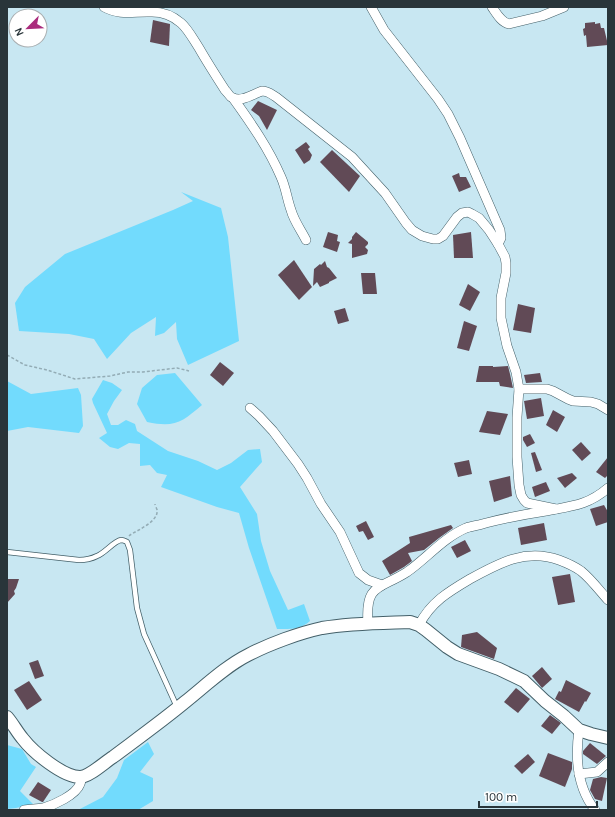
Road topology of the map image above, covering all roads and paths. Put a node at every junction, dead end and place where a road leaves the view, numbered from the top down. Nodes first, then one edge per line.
1 (104, 7) edge
2 (371, 7) edge
3 (492, 7) edge
4 (564, 7) edge
5 (233, 98) junction
6 (306, 240) dead end
7 (498, 244) junction
8 (7, 355) edge
9 (189, 371) dead end
10 (519, 389) junction
11 (250, 408) dead end
12 (608, 410) edge
13 (608, 488) edge
14 (155, 504) dead end
15 (556, 509) junction
16 (126, 541) junction
17 (7, 552) edge
18 (382, 585) junction
19 (608, 600) edge
20 (368, 624) junction
21 (419, 625) junction
22 (178, 708) junction
23 (7, 717) edge
24 (579, 730) junction
25 (608, 738) edge
26 (608, 762) edge
27 (579, 774) junction
28 (81, 777) junction
29 (24, 810) edge
30 (595, 810) edge

1 - 5 street
2 - 7 street
3 - 4 street
5 - 6 street
5 - 7 street
7 - 10 street
8 - 9 path
10 - 12 street
10 - 15 street
11 - 18 street
13 - 15 street
14 - 16 path
15 - 18 street
16 - 17 lane
16 - 22 lane
18 - 20 street
19 - 21 street
20 - 21 street
20 - 22 street
21 - 24 street
22 - 28 street
23 - 28 street
24 - 25 street
24 - 27 street
26 - 27 street
27 - 30 street
28 - 29 street

